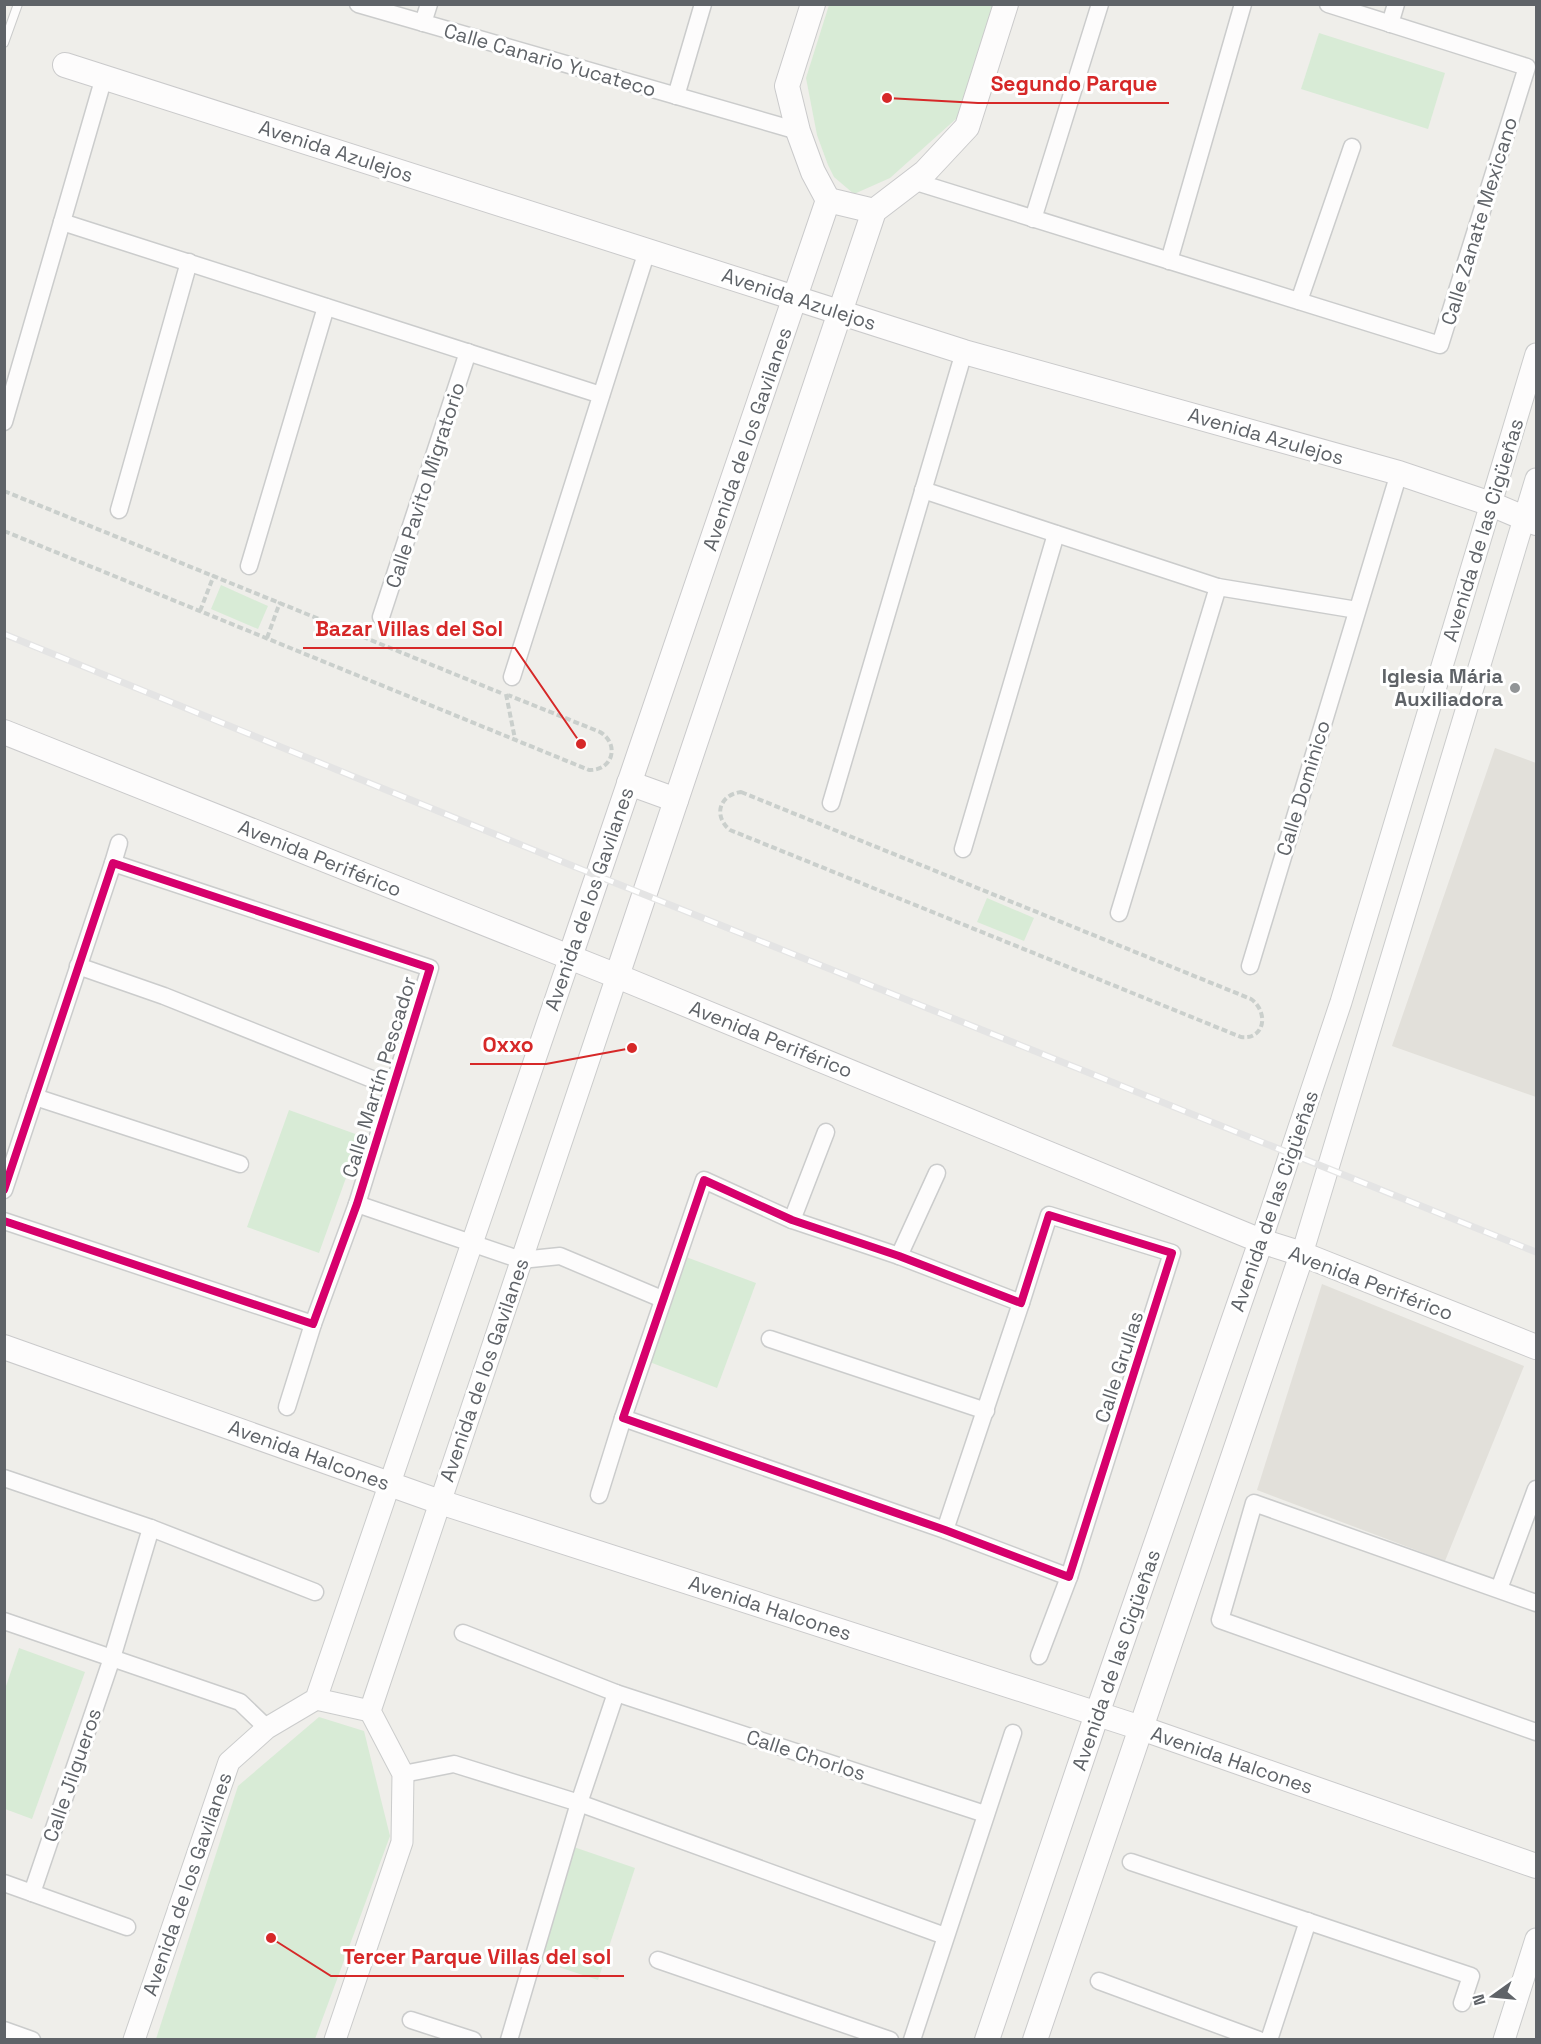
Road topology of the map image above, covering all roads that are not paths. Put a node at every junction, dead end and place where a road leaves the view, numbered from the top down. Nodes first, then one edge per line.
1 (18, 4) edge
2 (357, 4) edge
3 (429, 4) edge
4 (703, 4) edge
5 (813, 4) edge
6 (1006, 4) edge
7 (1100, 4) edge
8 (1243, 4) edge
9 (1328, 4) edge
10 (1396, 4) edge
11 (423, 23) junction
12 (1390, 24) junction
13 (4, 43) edge
14 (65, 65) dead end
15 (104, 77) junction
16 (676, 96) junction
17 (798, 131) junction
18 (1352, 147) dead end
19 (913, 182) junction
20 (828, 200) junction
21 (874, 211) junction
22 (1033, 219) junction
23 (62, 222) junction
24 (647, 251) junction
25 (1170, 261) junction
26 (189, 262) junction
27 (795, 298) junction
28 (1299, 301) junction
29 (326, 307) junction
30 (841, 313) junction
31 (468, 352) junction
32 (964, 352) junction
33 (1536, 354) edge
34 (601, 395) junction
35 (4, 422) edge
36 (1399, 473) junction
37 (1536, 479) edge
38 (923, 490) junction
39 (1491, 504) junction
40 (119, 510) dead end
41 (1531, 520) edge
42 (1056, 534) junction
43 (249, 566) dead end
44 (1218, 586) junction
45 (1357, 610) junction
46 (381, 617) dead end
47 (512, 677) dead end
48 (4, 732) edge
49 (629, 783) junction
50 (676, 800) junction
51 (831, 803) dead end
52 (119, 843) dead end
53 (963, 849) dead end
54 (113, 863) junction
55 (1119, 913) dead end
56 (570, 957) junction
57 (78, 966) junction
58 (1250, 966) dead end
59 (617, 976) junction
60 (392, 1087) junction
61 (35, 1097) junction
62 (826, 1132) dead end
63 (240, 1164) dead end
64 (937, 1173) dead end
65 (4, 1190) edge
66 (357, 1204) junction
67 (792, 1220) junction
68 (4, 1221) edge
69 (1261, 1241) junction
70 (472, 1242) junction
71 (1302, 1254) junction
72 (900, 1256) junction
73 (521, 1260) junction
74 (662, 1299) junction
75 (1021, 1303) junction
76 (313, 1324) junction
77 (770, 1339) dead end
78 (4, 1347) edge
79 (1536, 1347) edge
80 (287, 1407) dead end
81 (986, 1411) junction
82 (623, 1418) junction
83 (4, 1478) edge
84 (390, 1484) junction
85 (1536, 1489) edge
86 (599, 1495) dead end
87 (440, 1502) junction
88 (151, 1528) junction
89 (945, 1530) junction
90 (1069, 1577) junction
91 (1499, 1589) junction
92 (315, 1592) dead end
93 (1536, 1603) edge
94 (4, 1621) edge
95 (463, 1632) dead end
96 (1039, 1656) dead end
97 (112, 1658) junction
98 (616, 1693) junction
99 (316, 1699) junction
100 (370, 1711) junction
101 (1097, 1714) junction
102 (267, 1728) junction
103 (1142, 1728) junction
104 (1536, 1732) edge
105 (1012, 1733) dead end
106 (403, 1774) junction
107 (579, 1803) junction
108 (985, 1814) junction
109 (1131, 1862) dead end
110 (1536, 1866) edge
111 (4, 1883) edge
112 (32, 1893) junction
113 (1308, 1921) junction
114 (127, 1927) dead end
115 (945, 1936) junction
116 (1536, 1939) edge
117 (658, 1960) dead end
118 (1099, 1981) dead end
119 (1462, 2003) dead end
120 (411, 2020) dead end
121 (4, 2030) edge
122 (32, 2040) edge
123 (134, 2040) edge
124 (335, 2040) edge
125 (473, 2040) edge
126 (509, 2040) edge
127 (890, 2040) edge
128 (912, 2040) edge
129 (987, 2040) edge
130 (1035, 2040) edge
131 (1259, 2040) edge
132 (1269, 2040) edge
133 (1504, 2040) edge

1 - 13 lane
2 - 11 street, Calle Canario Yucateco
3 - 11 street, Calle Canario Yucateco
4 - 16 street, Calle Canario Yucateco
5 - 17 main road
6 - 19 main road
7 - 22 street
8 - 25 street
9 - 12 street, Calle Zanate Mexicano
10 - 12 street
11 - 16 street, Calle Canario Yucateco
12 - 28 street, Calle Zanate Mexicano
14 - 15 main road, Avenida Azulejos
15 - 23 street
15 - 24 main road, Avenida Azulejos
16 - 17 street, Calle Canario Yucateco
17 - 20 main road
18 - 28 street
19 - 21 main road
19 - 22 street, Calle Zanate Mexicano
20 - 21 main road
20 - 27 main road, Avenida de los Gavilanes
21 - 30 main road, Avenida de los Gavilanes
22 - 25 street, Calle Zanate Mexicano
23 - 26 street
23 - 35 street
24 - 27 main road, Avenida Azulejos
24 - 34 street
25 - 28 street, Calle Zanate Mexicano
26 - 29 street
26 - 40 street
27 - 30 main road, Avenida Azulejos
27 - 49 main road, Avenida de los Gavilanes
29 - 31 street
29 - 43 street
30 - 32 main road, Avenida Azulejos
30 - 50 main road, Avenida de los Gavilanes
31 - 34 street
31 - 46 street, Calle Pavito Migratorio
32 - 36 main road, Avenida Azulejos
32 - 38 street
33 - 39 street, Avenida de las Cigüeñas
34 - 47 street
36 - 39 main road, Avenida Azulejos
36 - 45 street, Calle Dominico
37 - 41 street, Avenida de las Cigüeñas
38 - 42 street
38 - 51 street
39 - 41 main road, Avenida Azulejos
39 - 69 street, Avenida de las Cigüeñas
41 - 71 street, Avenida de las Cigüeñas
42 - 44 street
42 - 53 street
44 - 45 street
44 - 55 street
45 - 58 street, Calle Dominico
48 - 56 main road, Avenida Periférico
49 - 50 main road
49 - 56 main road, Avenida de los Gavilanes
50 - 59 main road, Avenida de los Gavilanes
52 - 54 street
54 - 57 street
54 - 60 street, Calle Martín Pescador
56 - 59 main road, Avenida Periférico
56 - 70 street, Avenida de los Gavilanes
57 - 60 street
57 - 61 street
59 - 69 main road, Avenida Periférico
59 - 73 street, Avenida de los Gavilanes
60 - 66 street, Calle Martín Pescador
61 - 63 street
61 - 65 street
62 - 67 street
64 - 72 street
66 - 70 street, Calle Martín Pescador
66 - 76 street, Calle Martín Pescador
67 - 72 street
67 - 74 street
68 - 76 street
69 - 71 main road, Avenida Periférico
69 - 101 main road, Avenida de las Cigüeñas
70 - 73 street, Calle Martín Pescador
70 - 84 street, Avenida de los Gavilanes
71 - 79 main road, Avenida Periférico
71 - 103 main road, Avenida de las Cigüeñas
72 - 75 street
73 - 74 street
73 - 87 street, Avenida de los Gavilanes
74 - 82 street
75 - 81 street, Calle Grullas
75 - 90 street, Calle Grullas
76 - 80 street, Calle Martín Pescador
77 - 81 street
78 - 84 main road, Avenida Halcones
81 - 89 street, Calle Grullas
82 - 86 street
82 - 89 street
83 - 88 street
84 - 87 main road, Avenida Halcones
84 - 99 street, Avenida de los Gavilanes
85 - 91 street
87 - 100 street, Avenida de los Gavilanes
87 - 101 main road, Avenida Halcones
88 - 92 street
88 - 97 street, Calle Jilgueros
89 - 90 street
90 - 96 street, Calle Grullas
91 - 93 street
91 - 104 street
94 - 97 street
95 - 98 street, Calle Chorlos
97 - 102 street
97 - 112 street, Calle Jilgueros
98 - 107 street
98 - 108 street, Calle Chorlos
99 - 100 street
99 - 102 street, Avenida de los Gavilanes
100 - 106 street
101 - 103 main road, Avenida Halcones
101 - 129 main road, Avenida de las Cigüeñas
102 - 123 street, Avenida de los Gavilanes
103 - 110 main road, Avenida Halcones
103 - 130 main road, Avenida de las Cigüeñas
105 - 108 street
106 - 107 street
106 - 124 street
107 - 115 street
107 - 126 street
108 - 115 street
109 - 113 street
111 - 112 street
112 - 114 street
113 - 119 street
113 - 132 street
115 - 128 street
116 - 133 street
117 - 127 street
118 - 131 street
120 - 125 street
121 - 122 street

